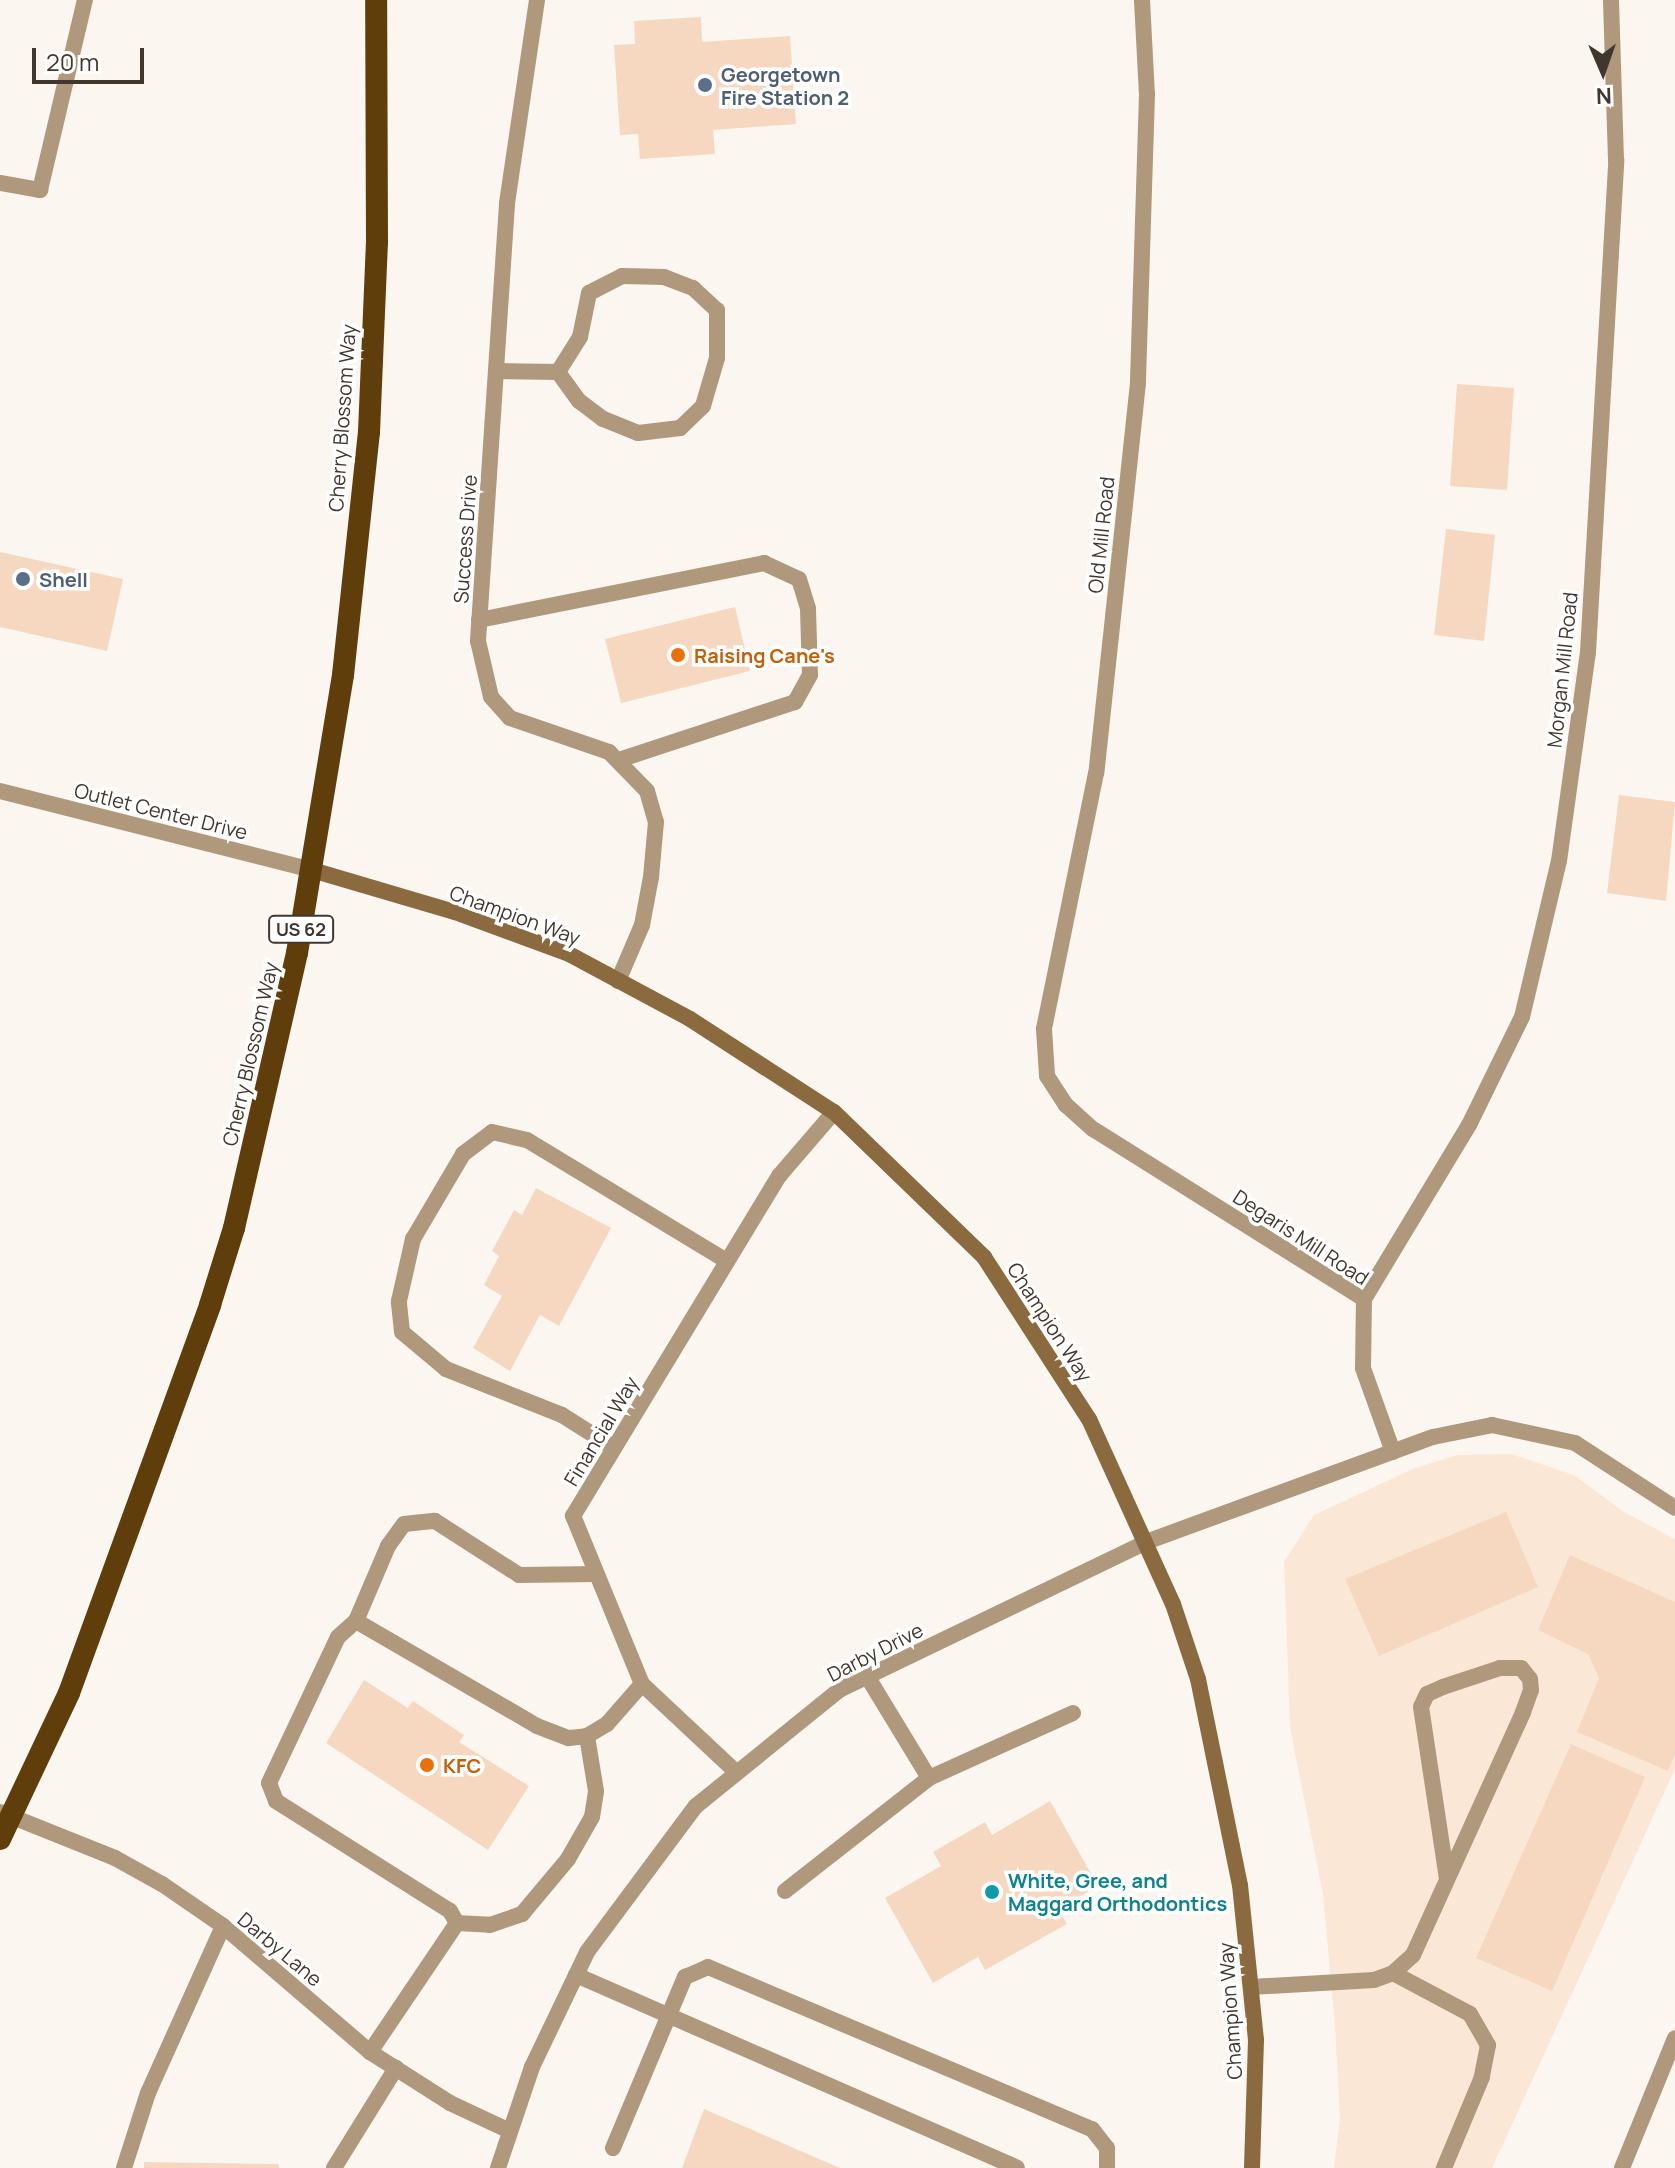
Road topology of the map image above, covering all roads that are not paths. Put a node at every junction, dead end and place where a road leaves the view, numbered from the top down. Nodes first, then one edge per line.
1 (85, 0) edge
2 (376, 0) edge
3 (537, 0) edge
4 (1142, 0) edge
5 (1611, 0) edge
6 (0, 183) edge
7 (496, 371) junction
8 (558, 372) junction
9 (479, 620) junction
10 (619, 760) junction
11 (0, 791) edge
12 (312, 870) junction
13 (618, 981) junction
14 (1046, 1069) joint
15 (834, 1112) junction
16 (727, 1261) junction
17 (1364, 1299) junction
18 (614, 1448) junction
19 (1393, 1452) junction
20 (1675, 1508) edge
21 (1146, 1542) junction
22 (596, 1574) junction
23 (356, 1621) junction
24 (867, 1676) junction
25 (642, 1684) junction
26 (1073, 1713) dead end
27 (587, 1736) junction
28 (735, 1771) junction
29 (929, 1778) junction
30 (7, 1813) edge
31 (0, 1839) edge
32 (1447, 1878) junction
33 (785, 1891) dead end
34 (457, 1923) junction
35 (223, 1926) junction
36 (1393, 1973) junction
37 (576, 1975) junction
38 (1251, 1987) junction
39 (669, 2015) junction
40 (1675, 2038) edge
41 (370, 2052) junction
42 (396, 2068) junction
43 (510, 2131) junction
44 (613, 2148) dead end
45 (124, 2168) edge
46 (334, 2168) edge
47 (498, 2168) edge
48 (1017, 2168) edge
49 (1107, 2168) edge
50 (1252, 2168) edge
51 (1444, 2168) edge
52 (1622, 2168) edge

1 - 6 street
2 - 12 highway, Cherry Blossom Way / US 62
3 - 7 street, Success Drive
4 - 14 street, Old Mill Road
5 - 17 street, Morgan Mill Road
7 - 8 street
7 - 9 street, Success Drive
8 - 8 street
9 - 10 street, Success Drive
9 - 10 street
10 - 13 street, Success Drive
11 - 12 street, Outlet Center Drive
12 - 13 main road, Champion Way
12 - 30 highway, Cherry Blossom Way / US 62
13 - 15 main road, Champion Way
14 - 17 street, Degaris Mill Road
15 - 16 street, Financial Way
15 - 21 main road, Champion Way
16 - 18 street, Financial Way
16 - 18 street
17 - 19 street, Degaris Mill Road
18 - 22 street, Financial Way
19 - 20 street
19 - 21 street, Darby Drive
21 - 24 street, Darby Drive
21 - 38 main road, Champion Way
22 - 23 street
22 - 25 street, Financial Way
23 - 27 street
23 - 34 street
24 - 28 street, Darby Drive
24 - 29 street
25 - 27 street
25 - 28 street, Financial Way
26 - 29 street
27 - 34 street
28 - 37 street, Darby Drive
29 - 33 street
30 - 31 highway, Cherry Blossom Way / US 62
30 - 35 street, Darby Lane
32 - 32 street
32 - 36 street
34 - 41 street
35 - 41 street, Darby Lane
35 - 45 street
36 - 38 street
36 - 51 street
37 - 39 street
37 - 43 street, Darby Drive
38 - 50 main road, Champion Way
39 - 44 street
39 - 48 street
39 - 49 street
40 - 52 street
41 - 42 street, Darby Lane
42 - 43 street, Darby Lane
42 - 46 street
43 - 47 street, Darby Drive

